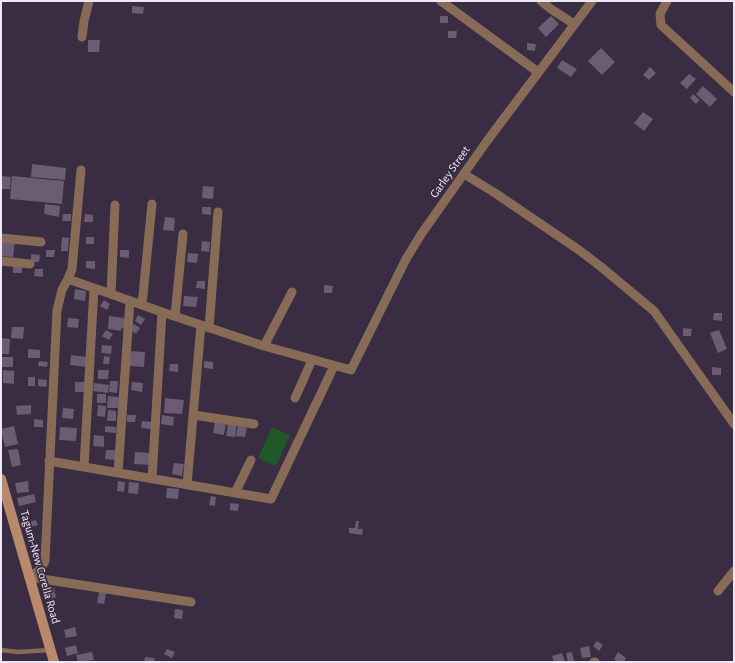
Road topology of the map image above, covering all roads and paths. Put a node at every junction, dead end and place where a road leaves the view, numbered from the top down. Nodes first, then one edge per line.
1 (89, 1) edge
2 (441, 1) edge
3 (541, 1) edge
4 (592, 1) edge
5 (665, 2) edge
6 (574, 24) junction
7 (82, 37) dead end
8 (538, 72) junction
9 (734, 92) edge
10 (81, 170) dead end
11 (464, 174) junction
12 (152, 204) dead end
13 (115, 205) dead end
14 (218, 212) dead end
15 (184, 234) dead end
16 (1, 238) edge
17 (41, 242) dead end
18 (1, 261) edge
19 (30, 264) dead end
20 (68, 280) junction
21 (94, 288) junction
22 (292, 292) dead end
23 (111, 294) junction
24 (130, 301) junction
25 (142, 305) junction
26 (162, 312) junction
27 (175, 316) junction
28 (205, 326) junction
29 (264, 346) junction
30 (312, 360) junction
31 (334, 366) junction
32 (295, 398) dead end
33 (193, 415) junction
34 (254, 424) dead end
35 (734, 424) edge
36 (251, 460) dead end
37 (49, 461) junction
38 (84, 467) junction
39 (118, 473) junction
40 (1, 479) edge
41 (152, 479) junction
42 (187, 485) junction
43 (235, 493) junction
44 (734, 571) edge
45 (29, 577) junction
46 (718, 591) dead end
47 (191, 602) dead end
48 (1, 650) edge
49 (51, 650) junction
50 (54, 662) edge

1 - 7 street
2 - 8 street
3 - 6 street
4 - 6 street, Garley Street
5 - 9 street
6 - 8 street, Garley Street
8 - 11 street, Garley Street
10 - 20 street
11 - 31 street, Garley Street
11 - 35 street
12 - 25 street
13 - 23 street
14 - 28 street
15 - 27 street
16 - 17 street
18 - 19 street
20 - 21 street
20 - 37 street
21 - 23 street
21 - 38 street
22 - 29 street
23 - 24 street
24 - 25 street
24 - 39 street
25 - 26 street
26 - 27 street
26 - 41 street
27 - 28 street
28 - 29 street
28 - 33 street
29 - 30 street
30 - 31 street
30 - 32 street
31 - 43 street
33 - 34 street
33 - 42 street
36 - 43 street
37 - 38 street
37 - 45 street
38 - 39 street
39 - 41 street
40 - 45 main road, Tagum-New Corella Road
41 - 42 street
42 - 43 street
44 - 46 street
45 - 47 street
45 - 49 main road, Tagum-New Corella Road
48 - 49 lane
49 - 50 main road, Tagum-New Corella Road

